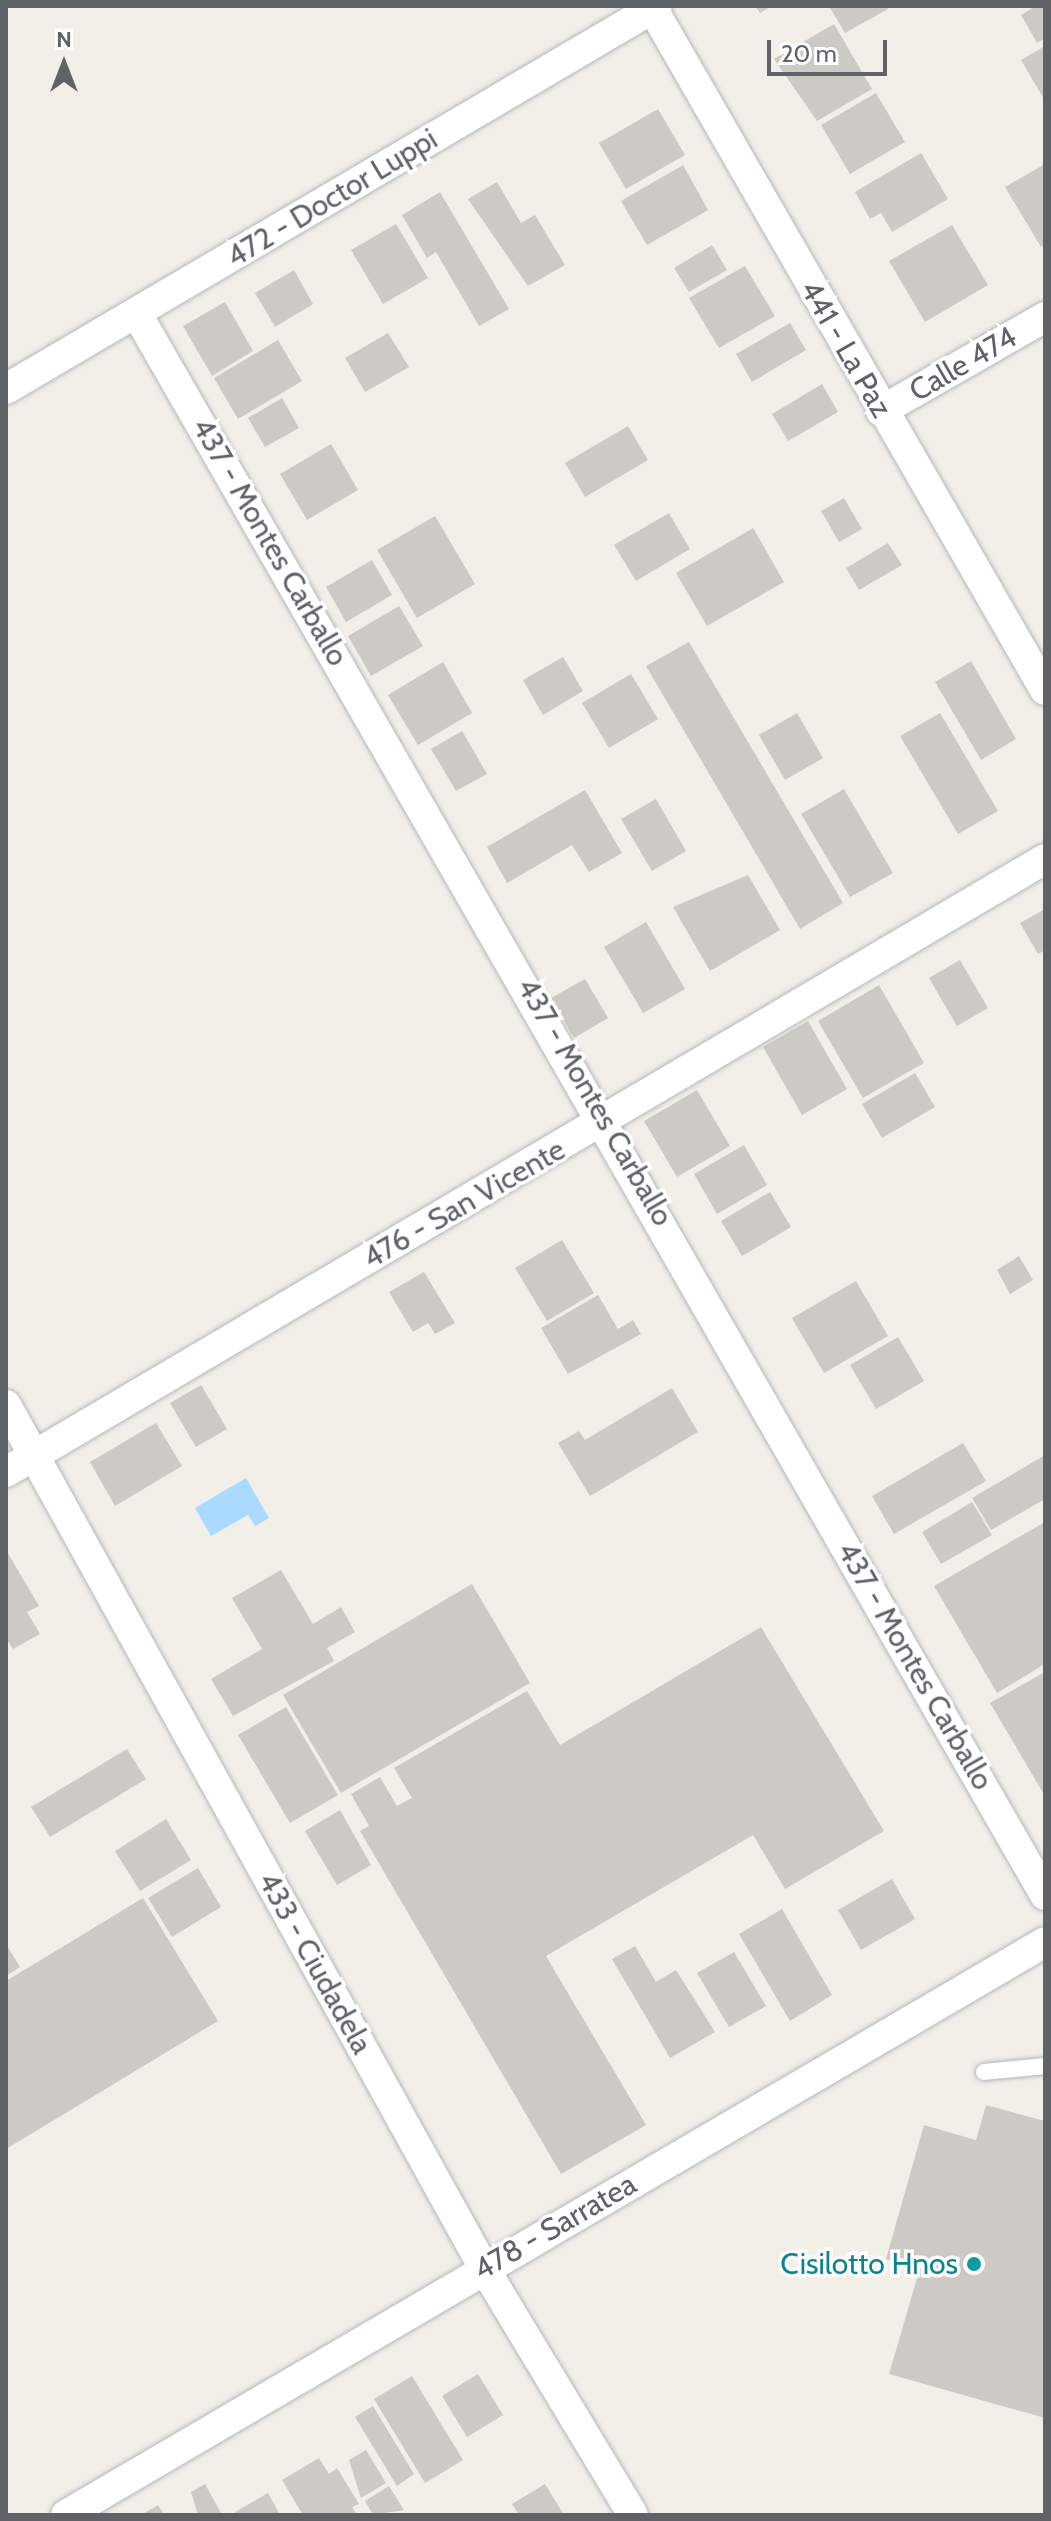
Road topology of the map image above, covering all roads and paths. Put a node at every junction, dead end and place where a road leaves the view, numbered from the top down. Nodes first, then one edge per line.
1 (653, 7) edge
2 (137, 314) junction
3 (1045, 317) edge
4 (6, 389) edge
5 (881, 411) junction
6 (1045, 690) edge
7 (1045, 859) edge
8 (606, 1121) junction
9 (6, 1405) edge
10 (34, 1456) junction
11 (6, 1472) edge
12 (1045, 1895) edge
13 (1045, 1942) edge
14 (1045, 2066) edge
15 (984, 2072) dead end
16 (484, 2268) junction
17 (66, 2515) edge
18 (633, 2515) edge

1 - 2 street, 472 - Doctor Luppi
1 - 5 street, 441 - La Paz
2 - 4 street, 472 - Doctor Luppi
2 - 8 street, 437 - Montes Carballo
3 - 5 street, Calle 474
5 - 6 street, 441 - La Paz
7 - 8 street, 476 - San Vicente
8 - 10 street, 476 - San Vicente
8 - 12 street, 437 - Montes Carballo
9 - 10 street, 433 - Ciudadela
10 - 11 street, 476 - San Vicente
10 - 16 street, 433 - Ciudadela
13 - 16 street, 478 - Sarratea
14 - 15 lane
16 - 17 street, 478 - Sarratea
16 - 18 street, 433 - Ciudadela

